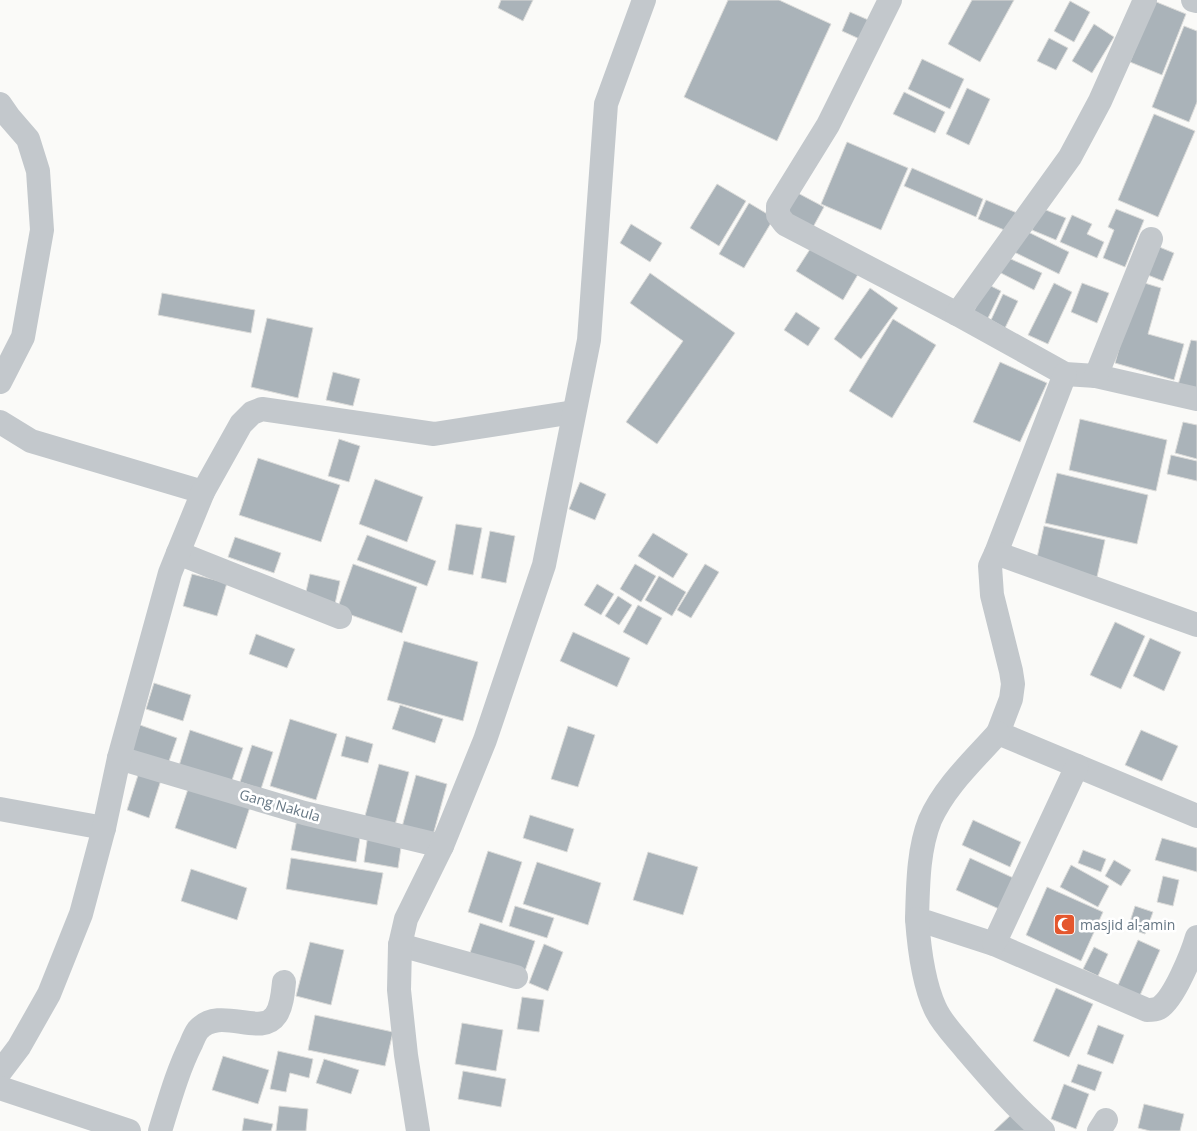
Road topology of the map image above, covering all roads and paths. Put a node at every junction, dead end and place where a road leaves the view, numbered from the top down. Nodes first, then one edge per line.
1 (644, 0) edge
2 (890, 0) edge
3 (1145, 0) edge
4 (1193, 0) edge
5 (1197, 1) edge
6 (0, 104) edge
7 (1151, 239) dead end
8 (956, 314) junction
9 (1066, 374) junction
10 (1096, 376) junction
11 (0, 382) edge
12 (1197, 399) edge
13 (574, 412) junction
14 (0, 422) edge
15 (203, 492) junction
16 (178, 553) junction
17 (996, 553) junction
18 (340, 617) dead end
19 (1197, 625) edge
20 (998, 733) junction
21 (120, 758) junction
22 (1077, 766) junction
23 (0, 809) edge
24 (1197, 816) edge
25 (104, 828) junction
26 (442, 846) junction
27 (917, 919) junction
28 (1197, 937) edge
29 (994, 944) junction
30 (400, 945) junction
31 (516, 977) dead end
32 (284, 982) dead end
33 (0, 1072) edge
34 (0, 1088) edge
35 (129, 1131) edge
36 (160, 1131) edge
37 (418, 1131) edge
38 (1043, 1131) edge

1 - 13 street
2 - 8 street
3 - 8 street
4 - 5 street
6 - 11 street
7 - 10 street
8 - 9 street
9 - 10 street
9 - 17 street
10 - 12 street
13 - 15 street
13 - 26 street
14 - 15 street
15 - 16 street
16 - 18 street
16 - 21 street
17 - 19 street
17 - 20 street
20 - 22 street
20 - 27 street
21 - 25 street
21 - 26 street, Gang Nakula
22 - 24 street
22 - 29 street
23 - 25 street
25 - 33 street
26 - 30 street
27 - 29 street
27 - 38 street
28 - 29 street
30 - 31 street
30 - 37 street
32 - 36 street
34 - 35 street

